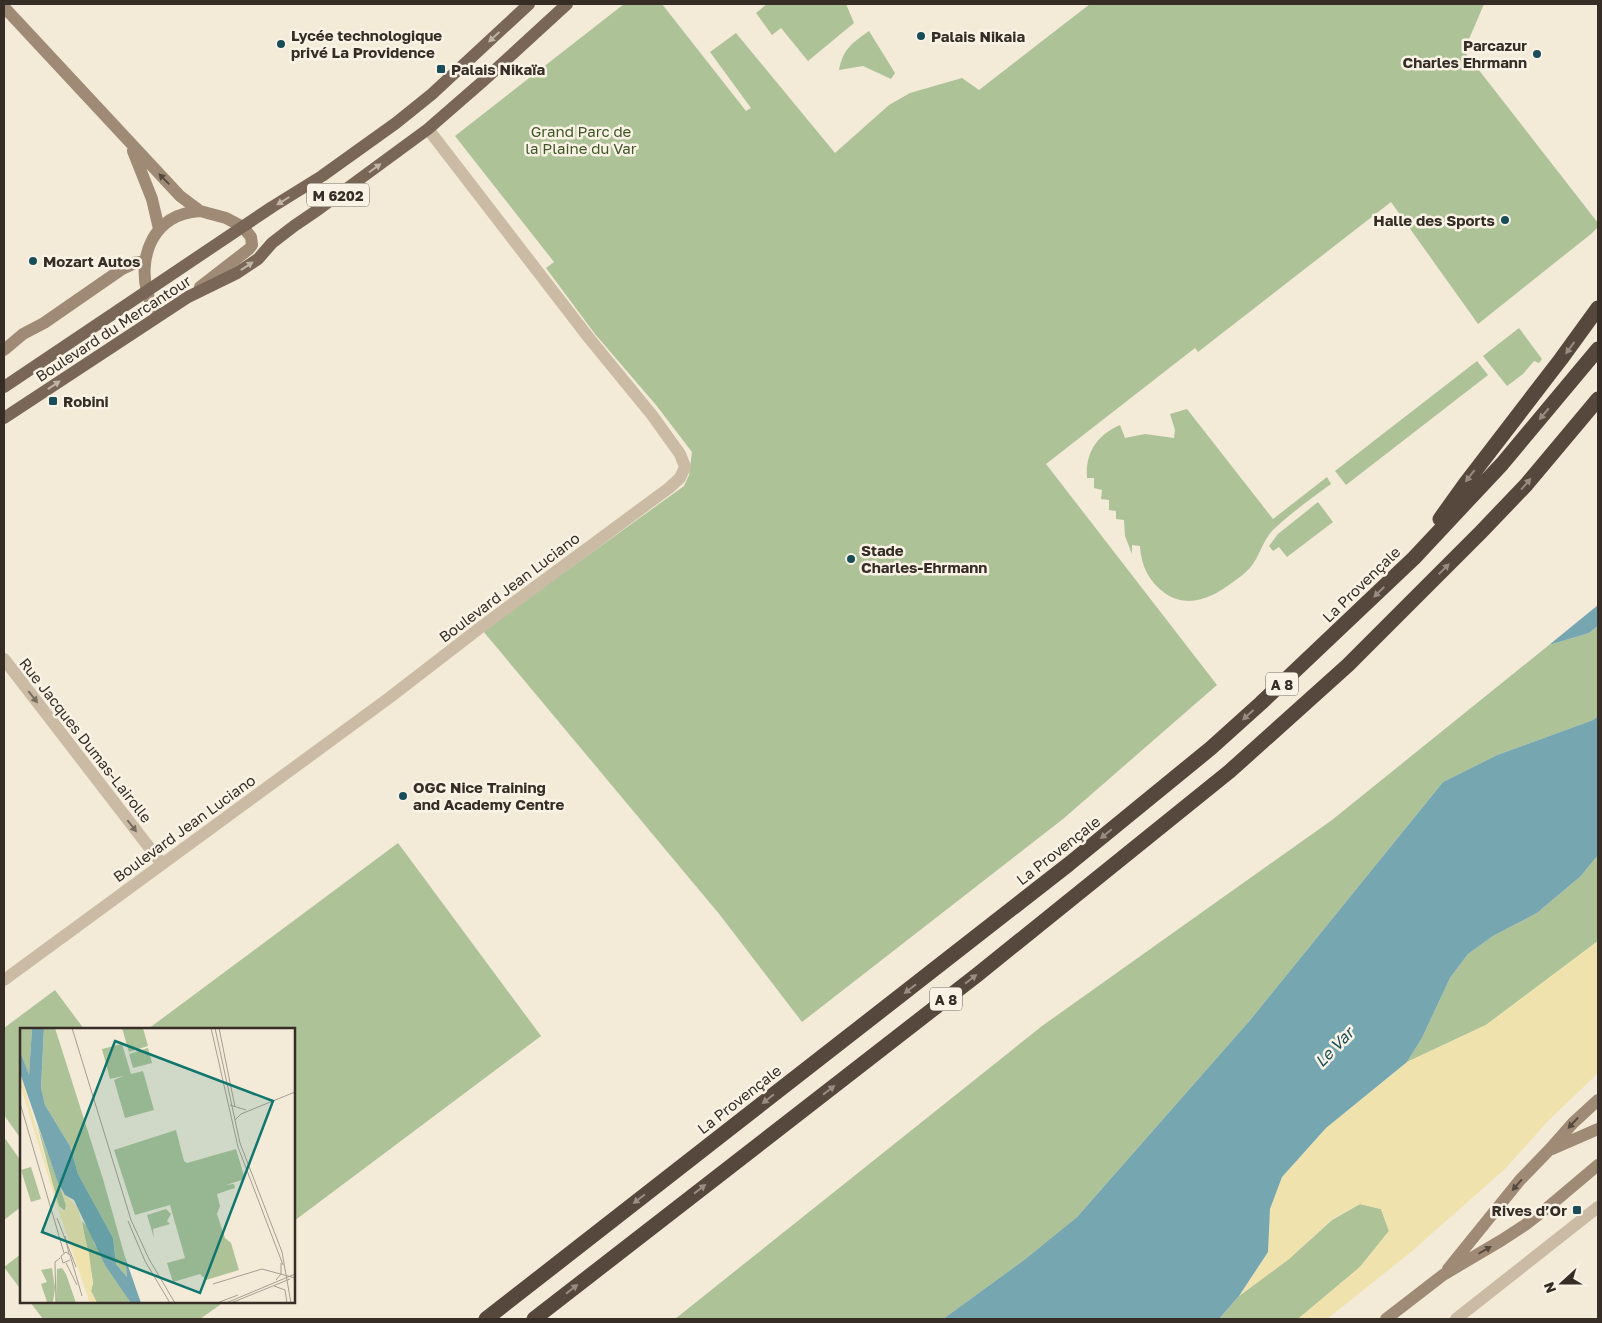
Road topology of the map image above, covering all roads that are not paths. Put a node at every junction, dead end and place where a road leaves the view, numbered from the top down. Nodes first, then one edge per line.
1 (529, 4) edge
2 (567, 4) edge
3 (4, 7) edge
4 (428, 128) junction
5 (131, 145) junction
6 (200, 210) junction
7 (243, 227) junction
8 (159, 230) junction
9 (146, 263) junction
10 (147, 293) junction
11 (188, 297) junction
12 (1598, 308) edge
13 (158, 315) junction
14 (1598, 349) edge
15 (4, 350) edge
16 (4, 387) edge
17 (1598, 399) edge
18 (4, 418) edge
19 (1414, 558) junction
20 (4, 659) edge
21 (162, 864) junction
22 (4, 980) edge
23 (1598, 1100) edge
24 (1598, 1129) edge
25 (1550, 1149) junction
26 (1598, 1165) edge
27 (1598, 1207) edge
28 (1443, 1275) junction
29 (486, 1319) edge
30 (534, 1319) edge
31 (1386, 1319) edge
32 (1456, 1319) edge

1 -> 7 main road, Boulevard du Mercantour / M 6202
2 - 4 main road, Boulevard du Mercantour / M 6202
3 - 5 main road
11 -> 4 main road, Boulevard du Mercantour / M 6202
4 - 21 street, Boulevard Jean Luciano
6 -> 5 main road
5 - 8 main road
6 - 7 main road
6 - 8 main road
7 - 10 main road, Boulevard du Mercantour / M 6202
7 - 11 main road
8 - 9 main road
9 - 10 main road
9 - 15 main road
10 - 13 main road
10 - 16 main road, Boulevard du Mercantour / M 6202
11 - 13 main road, Boulevard du Mercantour / M 6202
12 -> 19 highway
18 -> 13 main road, Boulevard du Mercantour / M 6202
14 -> 19 highway, La Provençale / A 8
30 -> 17 highway, A 8
19 -> 29 highway, La Provençale / A 8
20 -> 21 street, Rue Jacques Dumas-Lairolle
21 - 22 street, Boulevard Jean Luciano
23 -> 25 main road
24 - 25 main road
25 -> 28 main road
28 -> 26 main road
27 - 32 street
28 - 31 main road

